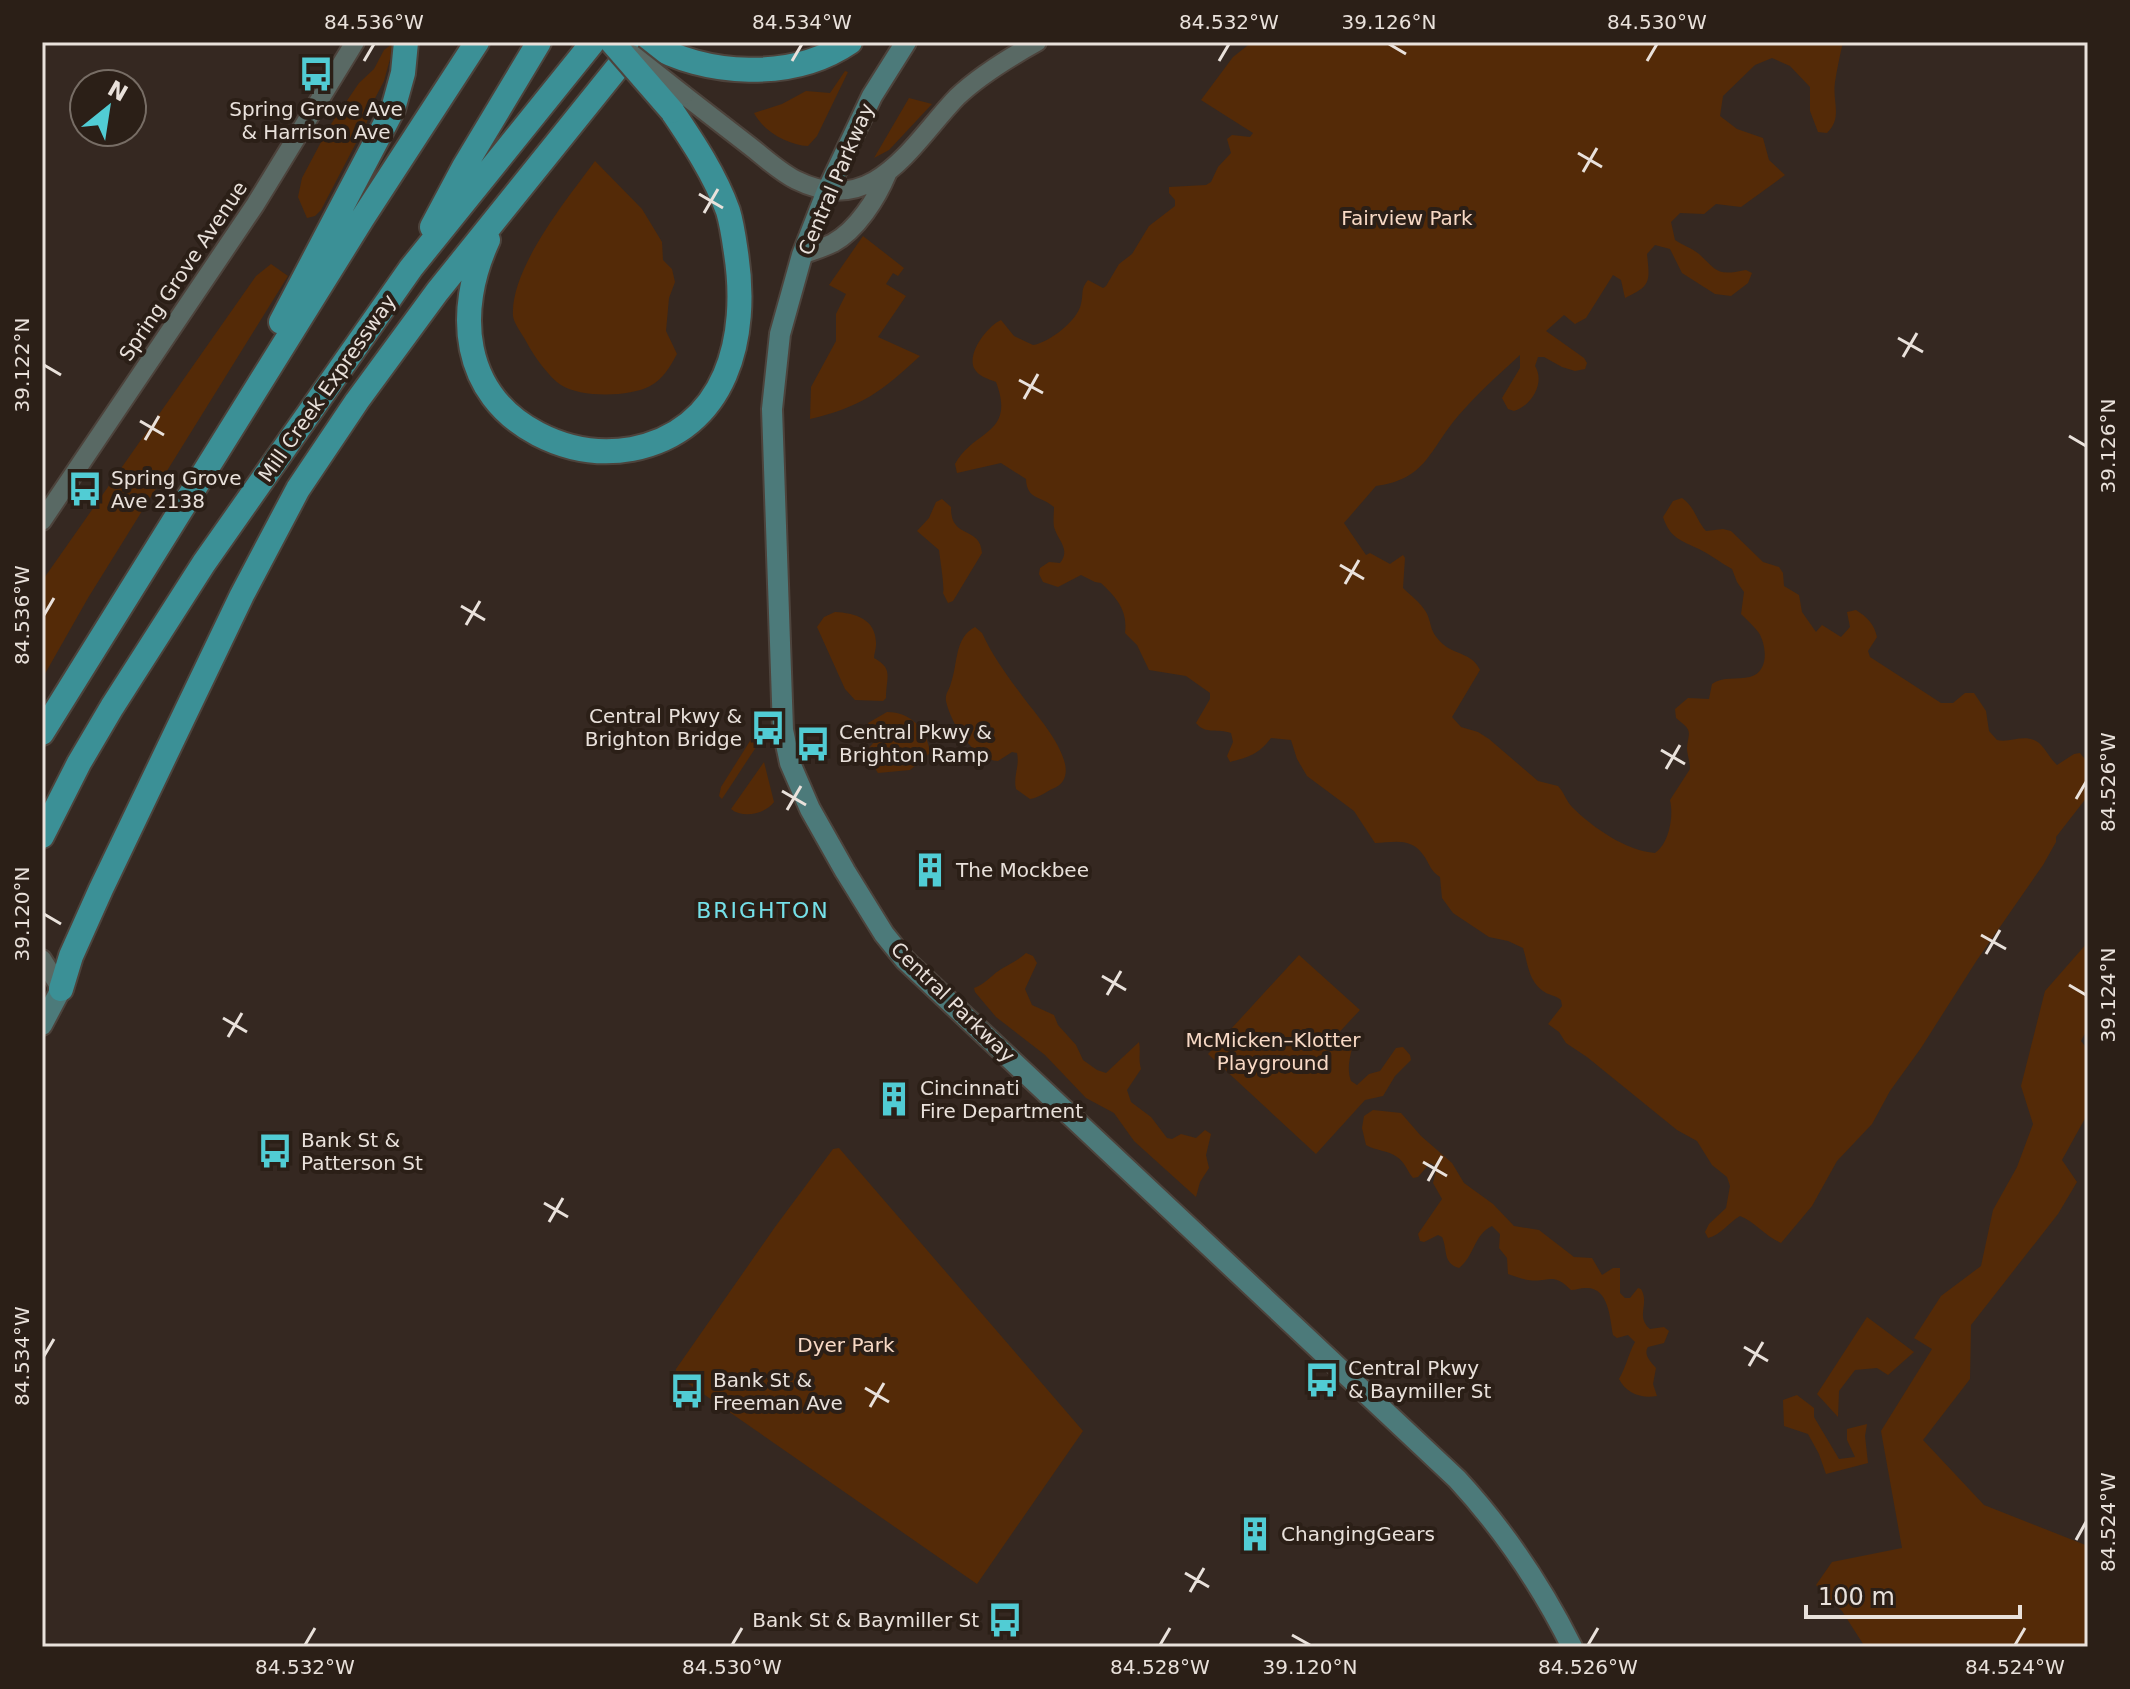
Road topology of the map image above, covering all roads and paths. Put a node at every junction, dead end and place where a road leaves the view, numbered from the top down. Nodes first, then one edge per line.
1 (355, 42) edge
2 (477, 42) edge
3 (539, 42) edge
4 (593, 42) edge
5 (614, 42) edge
6 (638, 42) edge
7 (647, 42) edge
8 (850, 42) edge
9 (906, 42) edge
10 (1037, 42) edge
11 (406, 46) edge
12 (678, 103) junction
13 (887, 174) junction
14 (827, 191) junction
15 (515, 192) junction
16 (802, 255) junction
17 (411, 268) junction
18 (285, 330) junction
19 (42, 521) edge
20 (42, 733) edge
21 (42, 836) edge
22 (42, 959) edge
23 (52, 986) edge
24 (42, 1025) edge
25 (1572, 1647) edge

1 - 19 main road, Spring Grove Avenue
2 - 18 highway
3 - 17 highway
4 - 17 highway, Mill Creek Expressway
5 - 12 highway, bridge
6 - 15 highway
7 - 8 highway
9 - 14 main road, Central Parkway
10 - 13 main road
11 - 18 highway
12 - 14 main road
12 - 15 highway
13 - 14 main road
13 - 16 main road
14 - 16 main road, Central Parkway
15 - 23 highway
16 - 25 main road, Central Parkway
17 - 21 highway, Mill Creek Expressway
18 - 20 highway
22 - 23 main road
23 - 24 main road

